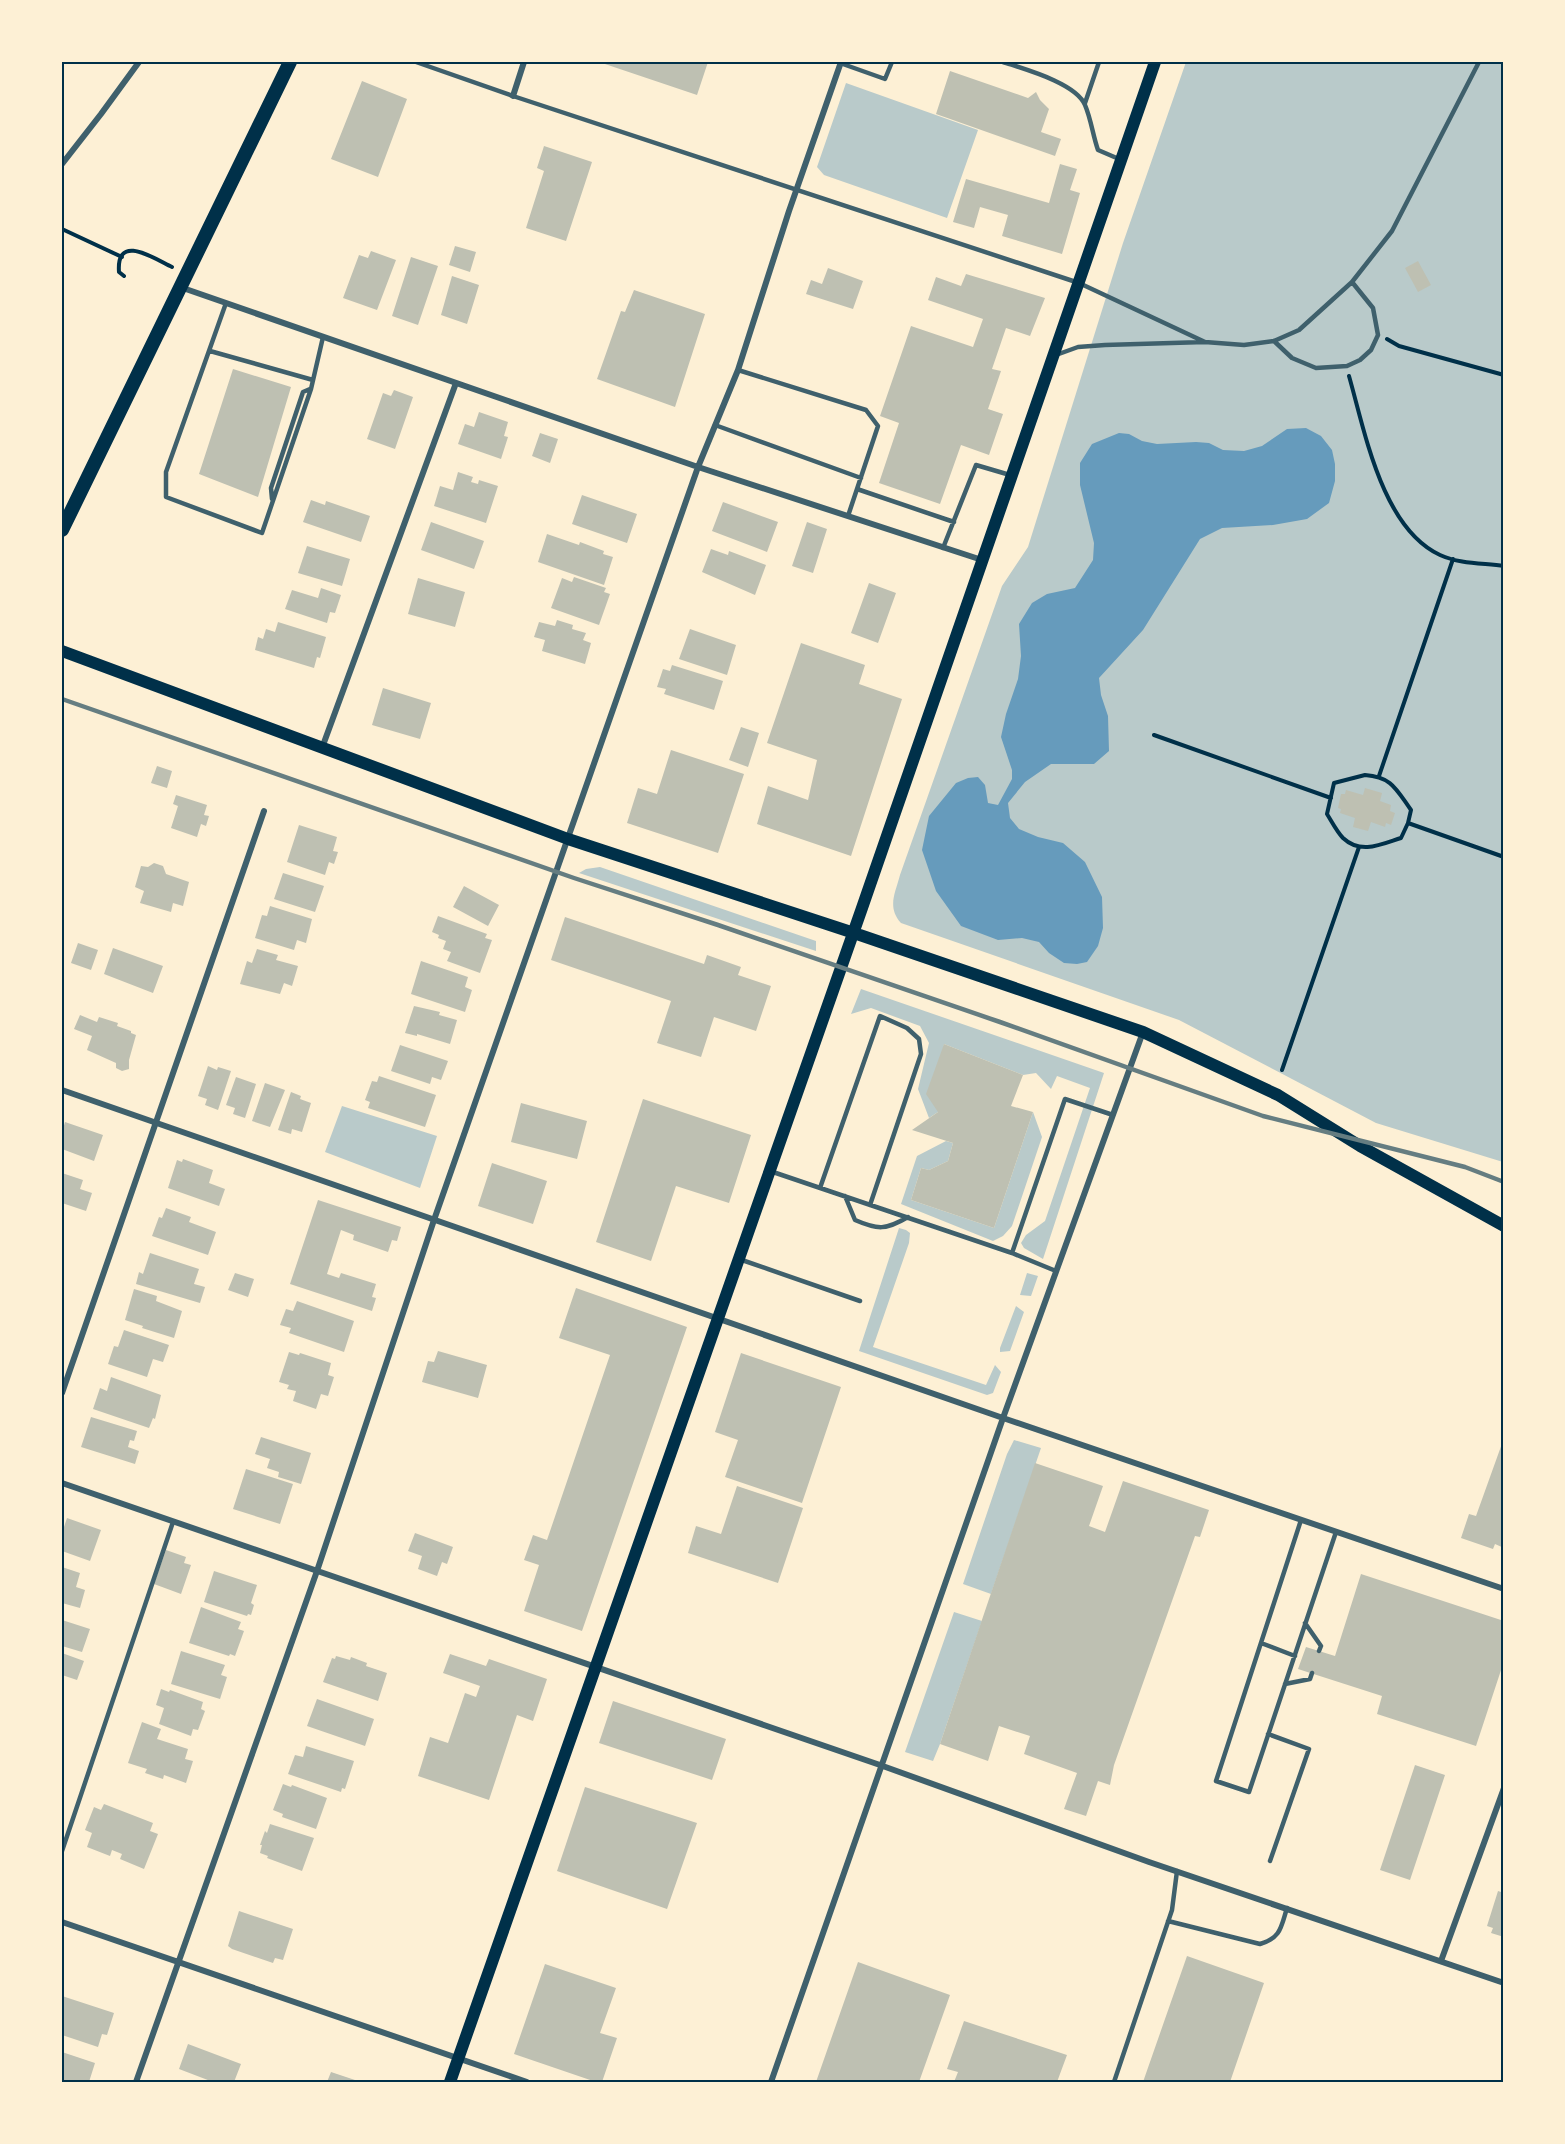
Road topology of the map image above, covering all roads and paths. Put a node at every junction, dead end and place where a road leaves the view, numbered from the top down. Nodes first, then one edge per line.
1 (138, 62) edge
2 (290, 62) edge
3 (416, 62) edge
4 (524, 62) edge
5 (840, 62) edge
6 (892, 62) edge
7 (1003, 62) edge
8 (1099, 62) edge
9 (1155, 62) edge
10 (1479, 62) edge
11 (513, 96) junction
12 (1085, 103) junction
13 (1121, 160) junction
14 (62, 164) edge
15 (797, 189) junction
16 (62, 229) edge
17 (122, 257) junction
18 (186, 274) junction
19 (124, 276) dead end
20 (1352, 282) junction
21 (1079, 284) junction
22 (180, 287) junction
23 (226, 303) junction
24 (1378, 335) junction
25 (323, 337) junction
26 (1274, 341) junction
27 (1205, 342) junction
28 (210, 351) junction
29 (1054, 356) junction
30 (1347, 366) junction
31 (738, 370) junction
32 (1503, 375) edge
33 (313, 380) junction
34 (456, 383) junction
35 (715, 425) junction
36 (698, 467) junction
37 (1012, 476) junction
38 (861, 478) junction
39 (857, 489) junction
40 (848, 516) junction
41 (954, 522) junction
42 (62, 530) edge
43 (943, 548) junction
44 (1454, 559) junction
45 (983, 560) junction
46 (1503, 566) edge
47 (62, 651) edge
48 (1154, 735) dead end
49 (322, 748) junction
50 (1379, 776) junction
51 (1331, 798) junction
52 (264, 811) dead end
53 (1408, 823) junction
54 (567, 839) junction
55 (1359, 847) junction
56 (1503, 857) edge
57 (854, 933) junction
58 (1143, 1032) junction
59 (1282, 1070) dead end
60 (62, 1090) edge
61 (1113, 1115) junction
62 (155, 1122) junction
63 (770, 1171) junction
64 (820, 1188) junction
65 (844, 1196) junction
66 (870, 1204) junction
67 (908, 1217) junction
68 (434, 1220) junction
69 (1503, 1226) edge
70 (1012, 1253) junction
71 (739, 1259) junction
72 (1056, 1271) junction
73 (860, 1301) dead end
74 (718, 1319) junction
75 (62, 1393) edge
76 (1003, 1418) junction
77 (62, 1483) edge
78 (1301, 1520) junction
79 (173, 1522) junction
80 (1336, 1532) junction
81 (317, 1571) junction
82 (1503, 1589) edge
83 (1305, 1623) junction
84 (1261, 1643) junction
85 (1319, 1651) dead end
86 (1295, 1656) junction
87 (596, 1668) junction
88 (1312, 1673) dead end
89 (1285, 1684) junction
90 (1268, 1734) junction
91 (880, 1765) junction
92 (1503, 1788) edge
93 (62, 1851) edge
94 (1270, 1861) dead end
95 (1177, 1871) junction
96 (1287, 1908) junction
97 (1168, 1920) junction
98 (62, 1922) edge
99 (1441, 1961) junction
100 (177, 1962) junction
101 (1503, 1983) edge
102 (458, 2059) junction
103 (136, 2082) edge
104 (450, 2082) edge
105 (526, 2082) edge
106 (771, 2082) edge
107 (1114, 2082) edge

1 - 14 street
2 - 18 main road
3 - 11 lane
4 - 11 street
5 - 6 lane
5 - 15 street
7 - 12 lane
8 - 12 lane
9 - 13 main road
10 - 20 lane
11 - 15 lane
12 - 13 lane
13 - 21 main road
15 - 21 lane
15 - 31 street
16 - 17 path
17 - 18 path
17 - 19 path
18 - 22 main road
20 - 24 lane
20 - 26 lane
21 - 27 lane
21 - 29 main road
22 - 23 street
22 - 42 main road
23 - 25 street
23 - 28 lane
24 - 30 lane
24 - 32 path
25 - 33 lane
25 - 34 street
26 - 27 lane
26 - 30 lane
27 - 29 lane
28 - 33 lane
28 - 33 lane
29 - 37 main road
30 - 44 path
31 - 35 street
31 - 38 lane
34 - 36 street
34 - 49 street
35 - 36 street
35 - 38 lane
36 - 40 street
36 - 54 street
37 - 41 lane
37 - 45 main road
38 - 39 lane
39 - 40 lane
39 - 41 lane
40 - 43 street
41 - 43 lane
43 - 45 street
44 - 46 path
44 - 50 path
45 - 57 main road
47 - 49 main road
48 - 51 path
49 - 54 main road
50 - 51 path
50 - 53 path
51 - 55 path
52 - 62 street
53 - 55 path
53 - 56 path
54 - 57 main road
54 - 68 street
55 - 59 path
57 - 58 main road
57 - 63 main road
58 - 61 street
58 - 69 main road
60 - 62 street
61 - 70 lane
61 - 72 street
62 - 68 street
62 - 75 street
63 - 64 lane
63 - 71 main road
64 - 65 lane
64 - 66 lane
65 - 66 lane
65 - 67 lane
66 - 67 lane
67 - 70 lane
68 - 74 street
68 - 81 street
70 - 72 lane
71 - 73 lane
71 - 74 main road
72 - 76 street
74 - 76 street
74 - 87 main road
76 - 78 street
76 - 91 street
77 - 79 street
78 - 80 street
78 - 84 lane
79 - 81 street
79 - 93 lane
80 - 82 street
80 - 83 lane
81 - 87 street
81 - 100 street
83 - 85 lane
83 - 86 lane
84 - 86 lane
84 - 90 lane
86 - 89 lane
87 - 91 street
87 - 102 main road
88 - 89 lane
89 - 90 lane
90 - 94 lane
91 - 95 street
91 - 106 street
92 - 99 street
95 - 96 street
95 - 97 lane
96 - 97 lane
96 - 99 street
97 - 107 lane
98 - 100 street
99 - 101 street
100 - 102 street
100 - 103 street
102 - 104 main road
102 - 105 street

